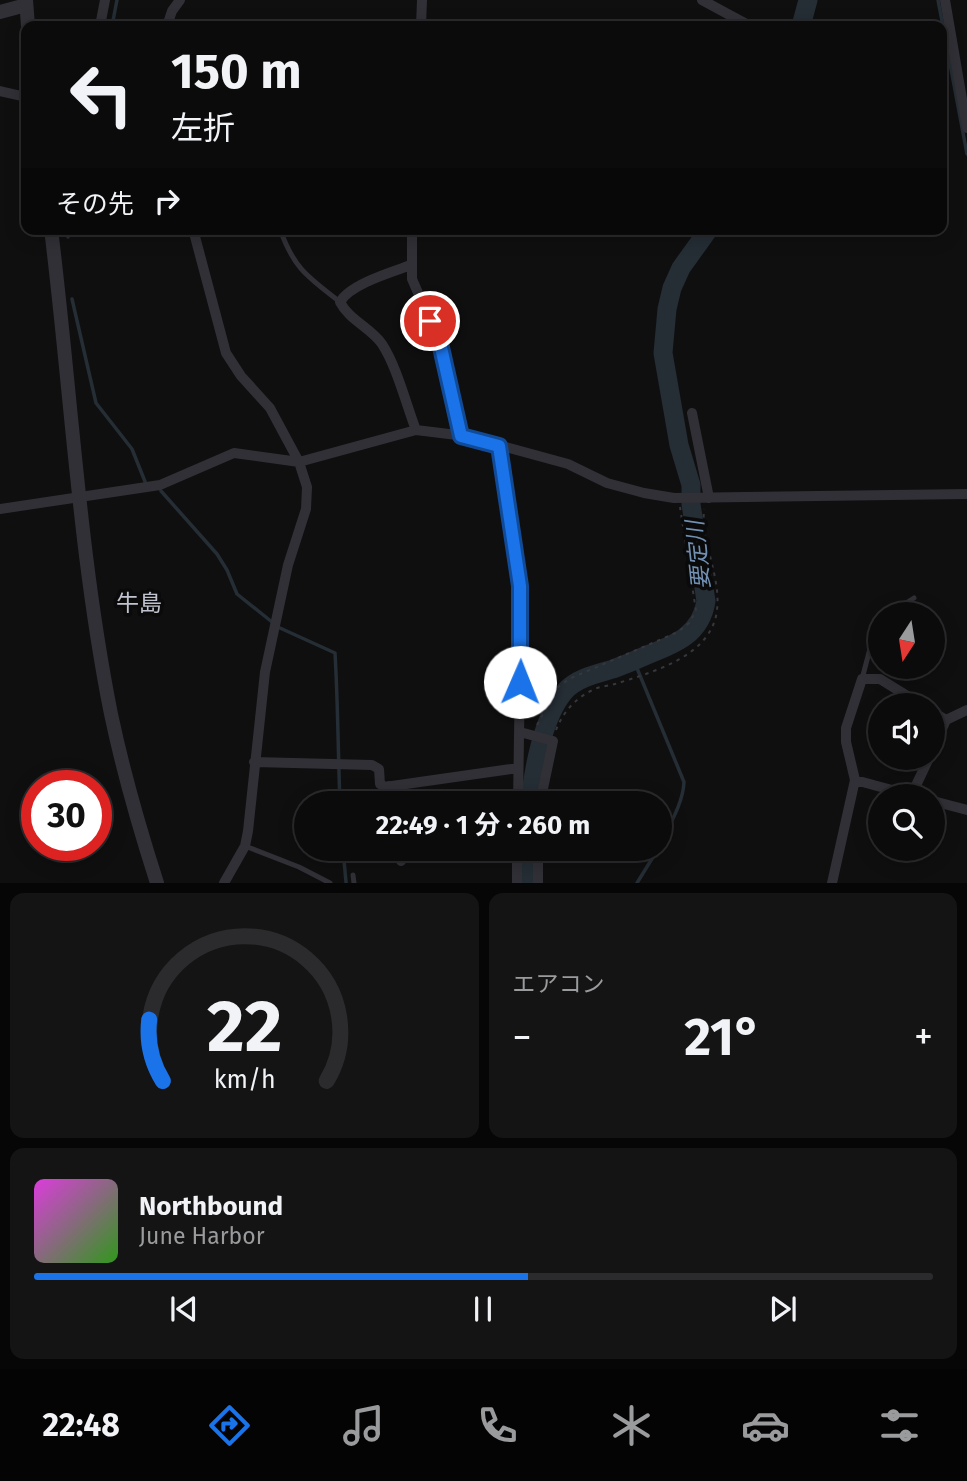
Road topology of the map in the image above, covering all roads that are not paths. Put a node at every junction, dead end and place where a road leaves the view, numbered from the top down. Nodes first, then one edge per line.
1 (105, 0) edge
2 (180, 0) edge
3 (422, 0) edge
4 (702, 0) edge
5 (944, 0) edge
6 (26, 2) edge
7 (0, 12) edge
8 (28, 21) edge
9 (101, 21) edge
10 (169, 21) edge
11 (421, 21) edge
12 (741, 21) edge
13 (0, 91) edge
14 (21, 96) edge
15 (967, 128) edge
16 (52, 235) edge
17 (195, 235) edge
18 (282, 235) edge
19 (412, 235) edge
20 (411, 265) junction
21 (340, 302) junction
22 (692, 414) dead end
23 (416, 430) junction
24 (461, 436) junction
25 (499, 446) junction
26 (299, 461) junction
27 (967, 494) edge
28 (80, 497) junction
29 (705, 498) junction
30 (0, 509) edge
31 (914, 598) dead end
32 (908, 602) edge
33 (868, 656) edge
34 (862, 679) junction
35 (903, 693) edge
36 (967, 710) edge
37 (946, 720) edge
38 (520, 733) junction
39 (254, 762) junction
40 (518, 768) junction
41 (855, 780) junction
42 (870, 784) edge
43 (389, 786) junction
44 (390, 791) edge
45 (518, 791) edge
46 (542, 791) edge
47 (945, 805) edge
48 (967, 810) edge
49 (245, 846) junction
50 (517, 861) edge
51 (538, 861) edge
52 (353, 875) dead end
53 (157, 883) edge
54 (224, 883) edge
55 (330, 883) edge
56 (354, 883) edge
57 (517, 883) edge
58 (538, 883) edge
59 (832, 883) edge

1 - 9 street
2 - 10 street
3 - 11 street
4 - 12 street
5 - 15 street
6 - 7 street
6 - 8 street
13 - 14 street
16 - 28 street
17 - 26 street
18 - 21 lane
19 - 20 street
20 - 21 street
20 - 24 street
21 - 23 street
22 - 29 street
23 - 24 street
23 - 26 street
24 - 25 street
25 - 29 street
25 - 38 street
26 - 28 street
26 - 39 street
27 - 29 street
28 - 30 street
28 - 53 street
31 - 32 lane
33 - 34 lane
34 - 35 street
34 - 41 street
36 - 37 street
38 - 40 street
38 - 46 street
39 - 43 street
39 - 49 street
40 - 43 street
40 - 45 street
41 - 42 street
41 - 59 street
43 - 44 street
47 - 48 street
49 - 54 street
49 - 55 lane
50 - 57 street
51 - 58 street
52 - 56 lane

